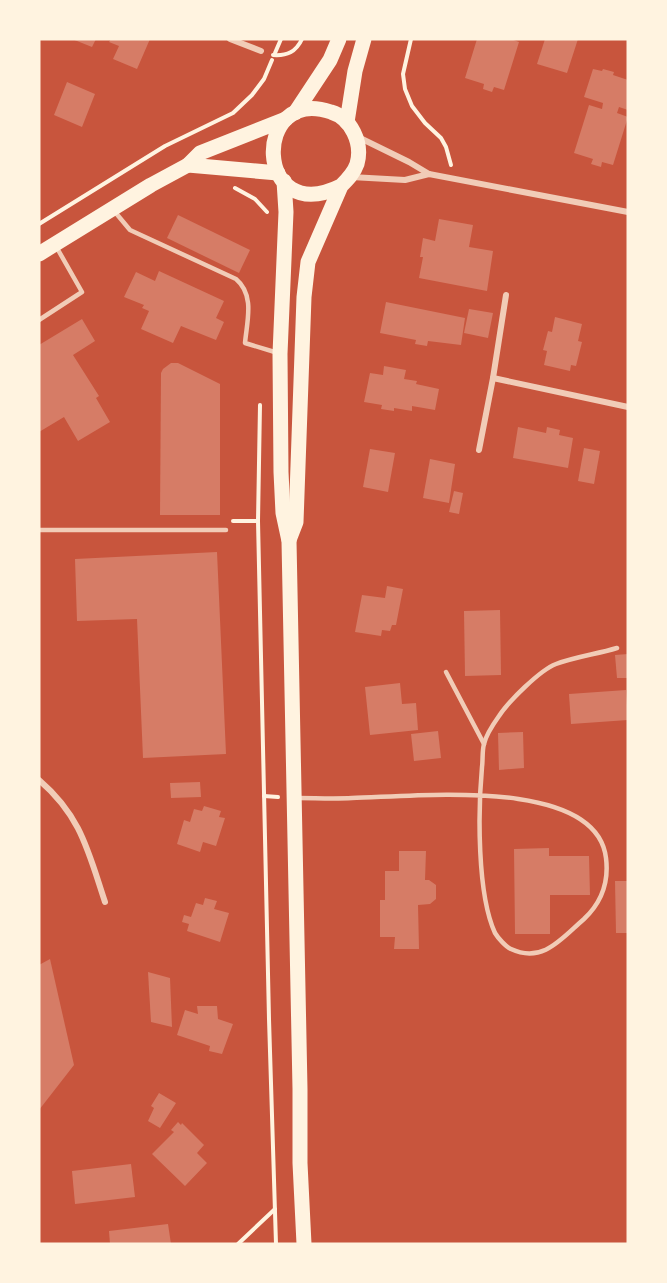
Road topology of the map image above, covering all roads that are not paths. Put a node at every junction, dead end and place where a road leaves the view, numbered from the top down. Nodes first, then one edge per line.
1 (230, 39) edge
2 (339, 39) edge
3 (364, 39) edge
4 (261, 51) road end
5 (291, 116) junction
6 (351, 129) junction
7 (188, 165) junction
8 (429, 174) junction
9 (281, 177) junction
10 (346, 181) junction
11 (113, 209) junction
12 (628, 212) edge
13 (55, 244) junction
14 (39, 254) edge
15 (506, 295) dead end
16 (39, 320) edge
17 (280, 354) junction
18 (494, 378) junction
19 (628, 407) edge
20 (479, 450) dead end
21 (39, 530) edge
22 (226, 530) dead end
23 (289, 541) junction
24 (617, 648) dead end
25 (446, 672) dead end
26 (484, 744) junction
27 (39, 780) edge
28 (480, 796) junction
29 (294, 798) junction
30 (105, 902) dead end
31 (304, 1244) edge

1 - 4 street
2 - 5 main road
3 - 6 main road
5 - 6 main road
5 - 7 main road
5 - 9 main road
6 - 8 street
6 - 10 main road
7 - 9 main road
7 - 11 main road
8 - 10 street
8 - 12 street
9 - 10 main road
9 - 17 main road
10 - 23 main road
11 - 13 main road
11 - 17 lane
13 - 14 main road
13 - 16 lane
15 - 18 street
17 - 23 main road
18 - 19 street
18 - 20 street
21 - 22 lane
23 - 29 main road
24 - 26 lane
25 - 26 lane
26 - 28 lane
27 - 30 street
28 - 28 lane
28 - 29 lane
29 - 31 main road

